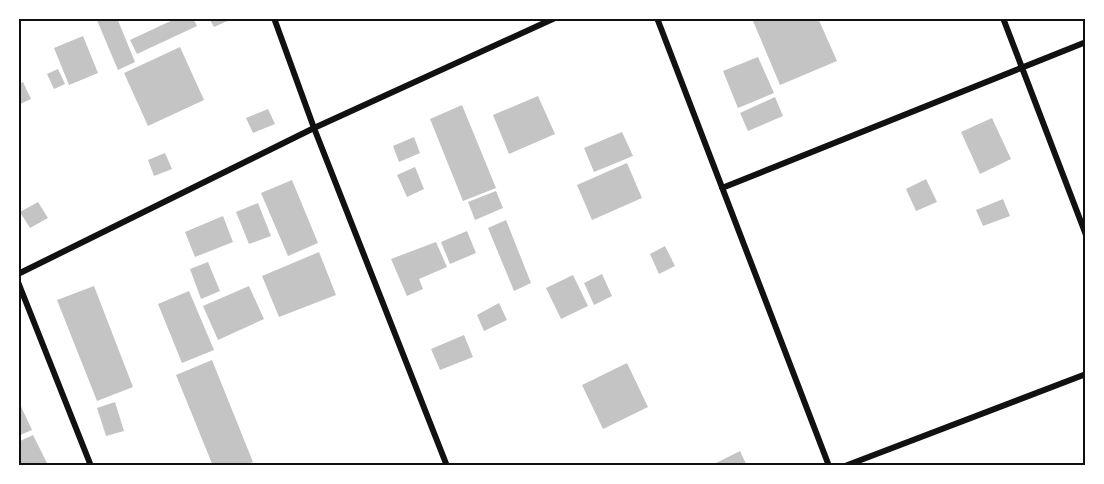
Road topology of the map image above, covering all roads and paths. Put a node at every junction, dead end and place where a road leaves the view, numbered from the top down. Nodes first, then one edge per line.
1 (274, 18) edge
2 (555, 18) edge
3 (657, 18) edge
4 (1003, 18) edge
5 (1086, 42) edge
6 (1022, 68) junction
7 (314, 128) junction
8 (722, 188) junction
9 (1086, 235) edge
10 (18, 274) edge
11 (18, 282) edge
12 (1086, 374) edge
13 (91, 466) edge
14 (447, 466) edge
15 (829, 466) edge
16 (845, 466) edge

1 - 7 street
2 - 7 street
3 - 8 street
4 - 6 street
5 - 6 street
6 - 8 street
6 - 9 street
7 - 10 street
7 - 14 street
8 - 15 street
11 - 13 street
12 - 16 street

